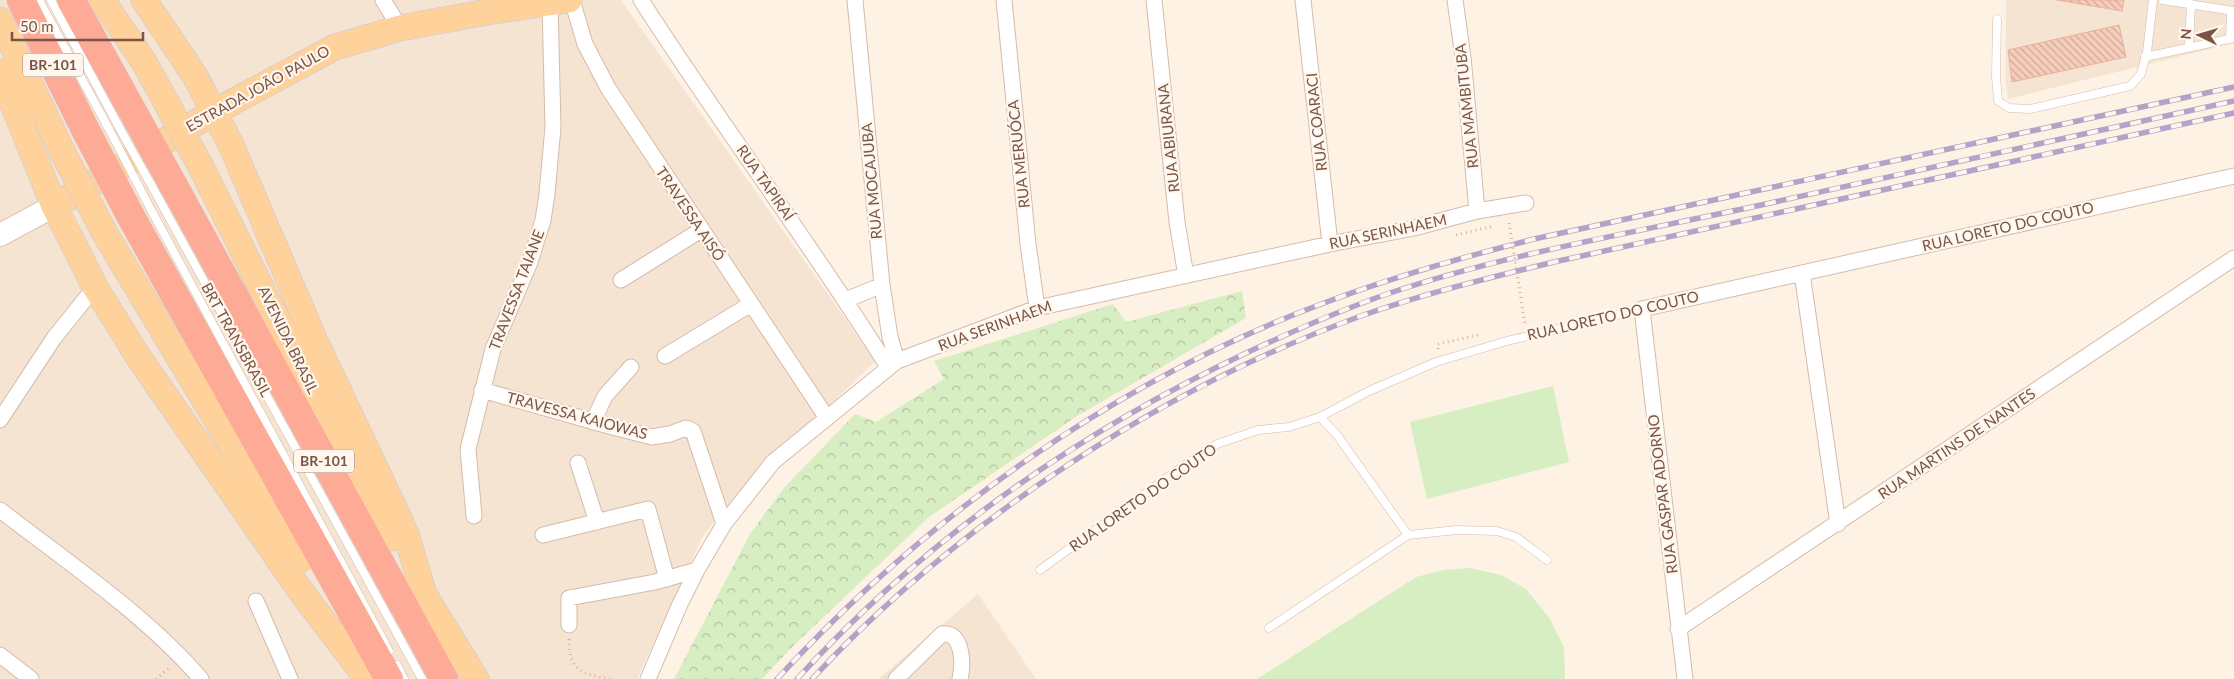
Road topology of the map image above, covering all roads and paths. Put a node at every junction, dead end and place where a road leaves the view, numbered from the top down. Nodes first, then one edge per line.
1 (21, 0) edge
2 (39, 0) edge
3 (51, 0) edge
4 (71, 0) edge
5 (102, 0) edge
6 (144, 0) edge
7 (383, 0) edge
8 (640, 0) edge
9 (855, 0) edge
10 (1004, 0) edge
11 (1154, 0) edge
12 (1303, 0) edge
13 (1455, 0) edge
14 (2154, 0) edge
15 (2163, 0) edge
16 (564, 1) edge
17 (2191, 4) junction
18 (490, 5) edge
19 (2232, 11) edge
20 (1997, 19) dead end
21 (0, 20) edge
22 (400, 28) junction
23 (2232, 39) edge
24 (2190, 47) junction
25 (2145, 57) junction
26 (2, 78) edge
27 (214, 112) junction
28 (128, 124) junction
29 (97, 130) junction
30 (2234, 176) edge
31 (164, 189) junction
32 (1526, 202) dead end
33 (54, 206) junction
34 (140, 210) junction
35 (1477, 212) junction
36 (1509, 223) dead end
37 (701, 230) junction
38 (0, 235) edge
39 (1330, 244) junction
40 (2234, 258) edge
41 (1802, 273) junction
42 (1186, 276) junction
43 (621, 280) dead end
44 (882, 285) junction
45 (95, 287) junction
46 (846, 300) junction
47 (751, 304) junction
48 (1037, 308) junction
49 (1642, 310) junction
50 (1525, 324) dead end
51 (665, 356) dead end
52 (892, 364) junction
53 (631, 368) dead end
54 (482, 390) junction
55 (1320, 417) junction
56 (827, 418) junction
57 (0, 420) edge
58 (594, 422) junction
59 (578, 463) dead end
60 (0, 510) edge
61 (474, 516) dead end
62 (597, 522) junction
63 (724, 524) junction
64 (1838, 524) junction
65 (543, 535) dead end
66 (1408, 535) junction
67 (1547, 560) dead end
68 (697, 570) junction
69 (1040, 570) dead end
70 (667, 579) junction
71 (425, 598) junction
72 (256, 601) dead end
73 (569, 625) joint
74 (1269, 628) dead end
75 (1678, 629) junction
76 (0, 655) edge
77 (364, 675) edge
78 (31, 679) edge
79 (201, 679) edge
80 (290, 679) edge
81 (389, 679) edge
82 (404, 679) edge
83 (422, 679) edge
84 (444, 679) edge
85 (476, 679) edge
86 (610, 679) edge
87 (648, 679) edge
88 (896, 679) edge
89 (960, 679) edge
90 (1685, 679) edge

1 - 29 highway, BR-101
2 - 29 lane
3 - 28 lane
4 - 28 highway, AVENIDA BRASIL / BR-101
5 - 71 main road, AVENIDA BRASIL, bridge
6 - 27 main road
7 - 22 street
8 - 46 street, RUA TAPIRAÍ
9 - 44 street, RUA MOCAJUBA
10 - 48 street, RUA MERUÓCA
11 - 42 street, RUA ABIURANA
12 - 39 street, RUA COARACI
13 - 35 street, RUA MAMBITUBA
14 - 25 lane
15 - 17 lane
16 - 18 main road, ESTRADA JOÃO PAULO
16 - 37 street, TRAVESSA AISÓ
16 - 54 street, TRAVESSA TAIANE
17 - 19 lane
17 - 24 lane
18 - 22 main road, ESTRADA JOÃO PAULO
19 - 23 lane
20 - 25 lane
21 - 77 main road, bridge
22 - 27 main road, ESTRADA JOÃO PAULO
23 - 24 lane
24 - 25 lane
26 - 33 main road
27 - 33 main road, ESTRADA JOÃO PAULO
27 - 71 main road
28 - 31 highway, AVENIDA BRASIL / BR-101, bridge
29 - 34 highway, BR-101, bridge
30 - 41 street, RUA LORETO DO COUTO
31 - 83 lane, BRT TRANSBRASIL
31 - 84 highway, AVENIDA BRASIL / BR-101
32 - 35 street, RUA SERINHAEM
33 - 38 main road, ESTRADA JOÃO PAULO
33 - 45 main road
34 - 81 highway, BR-101
34 - 82 lane, BRT TRANSBRASIL
35 - 39 street, RUA SERINHAEM
36 - 50 path, bridge
37 - 43 street
37 - 47 street, TRAVESSA AISÓ
39 - 42 street, RUA SERINHAEM
40 - 64 street, RUA MARTINS DE NANTES
41 - 49 street, RUA LORETO DO COUTO
41 - 64 street
42 - 48 street, RUA SERINHAEM
44 - 46 street
44 - 52 street, RUA MOCAJUBA
45 - 57 street
45 - 77 main road
46 - 52 street, RUA TAPIRAÍ
47 - 51 street
47 - 56 street, TRAVESSA AISÓ
48 - 52 street, RUA SERINHAEM
49 - 55 lane, RUA LORETO DO COUTO
49 - 75 street, RUA GASPAR ADORNO
52 - 56 street, RUA SERINHAEM
53 - 58 street
54 - 58 street, TRAVESSA KAIOWAS
54 - 61 street, TRAVESSA TAIANE
55 - 66 lane
55 - 69 lane, RUA LORETO DO COUTO
56 - 63 street, RUA SERINHAEM
58 - 63 street, TRAVESSA KAIOWAS
59 - 62 street
60 - 79 street
62 - 65 street
62 - 70 street
63 - 68 street, RUA SERINHAEM
64 - 75 street, RUA MARTINS DE NANTES
66 - 67 lane
66 - 74 lane
68 - 70 street
68 - 87 street, RUA SERINHAEM
70 - 73 street
71 - 85 main road, AVENIDA BRASIL
72 - 80 street
73 - 86 path
75 - 90 street, RUA GASPAR ADORNO
76 - 78 street
88 - 89 street

